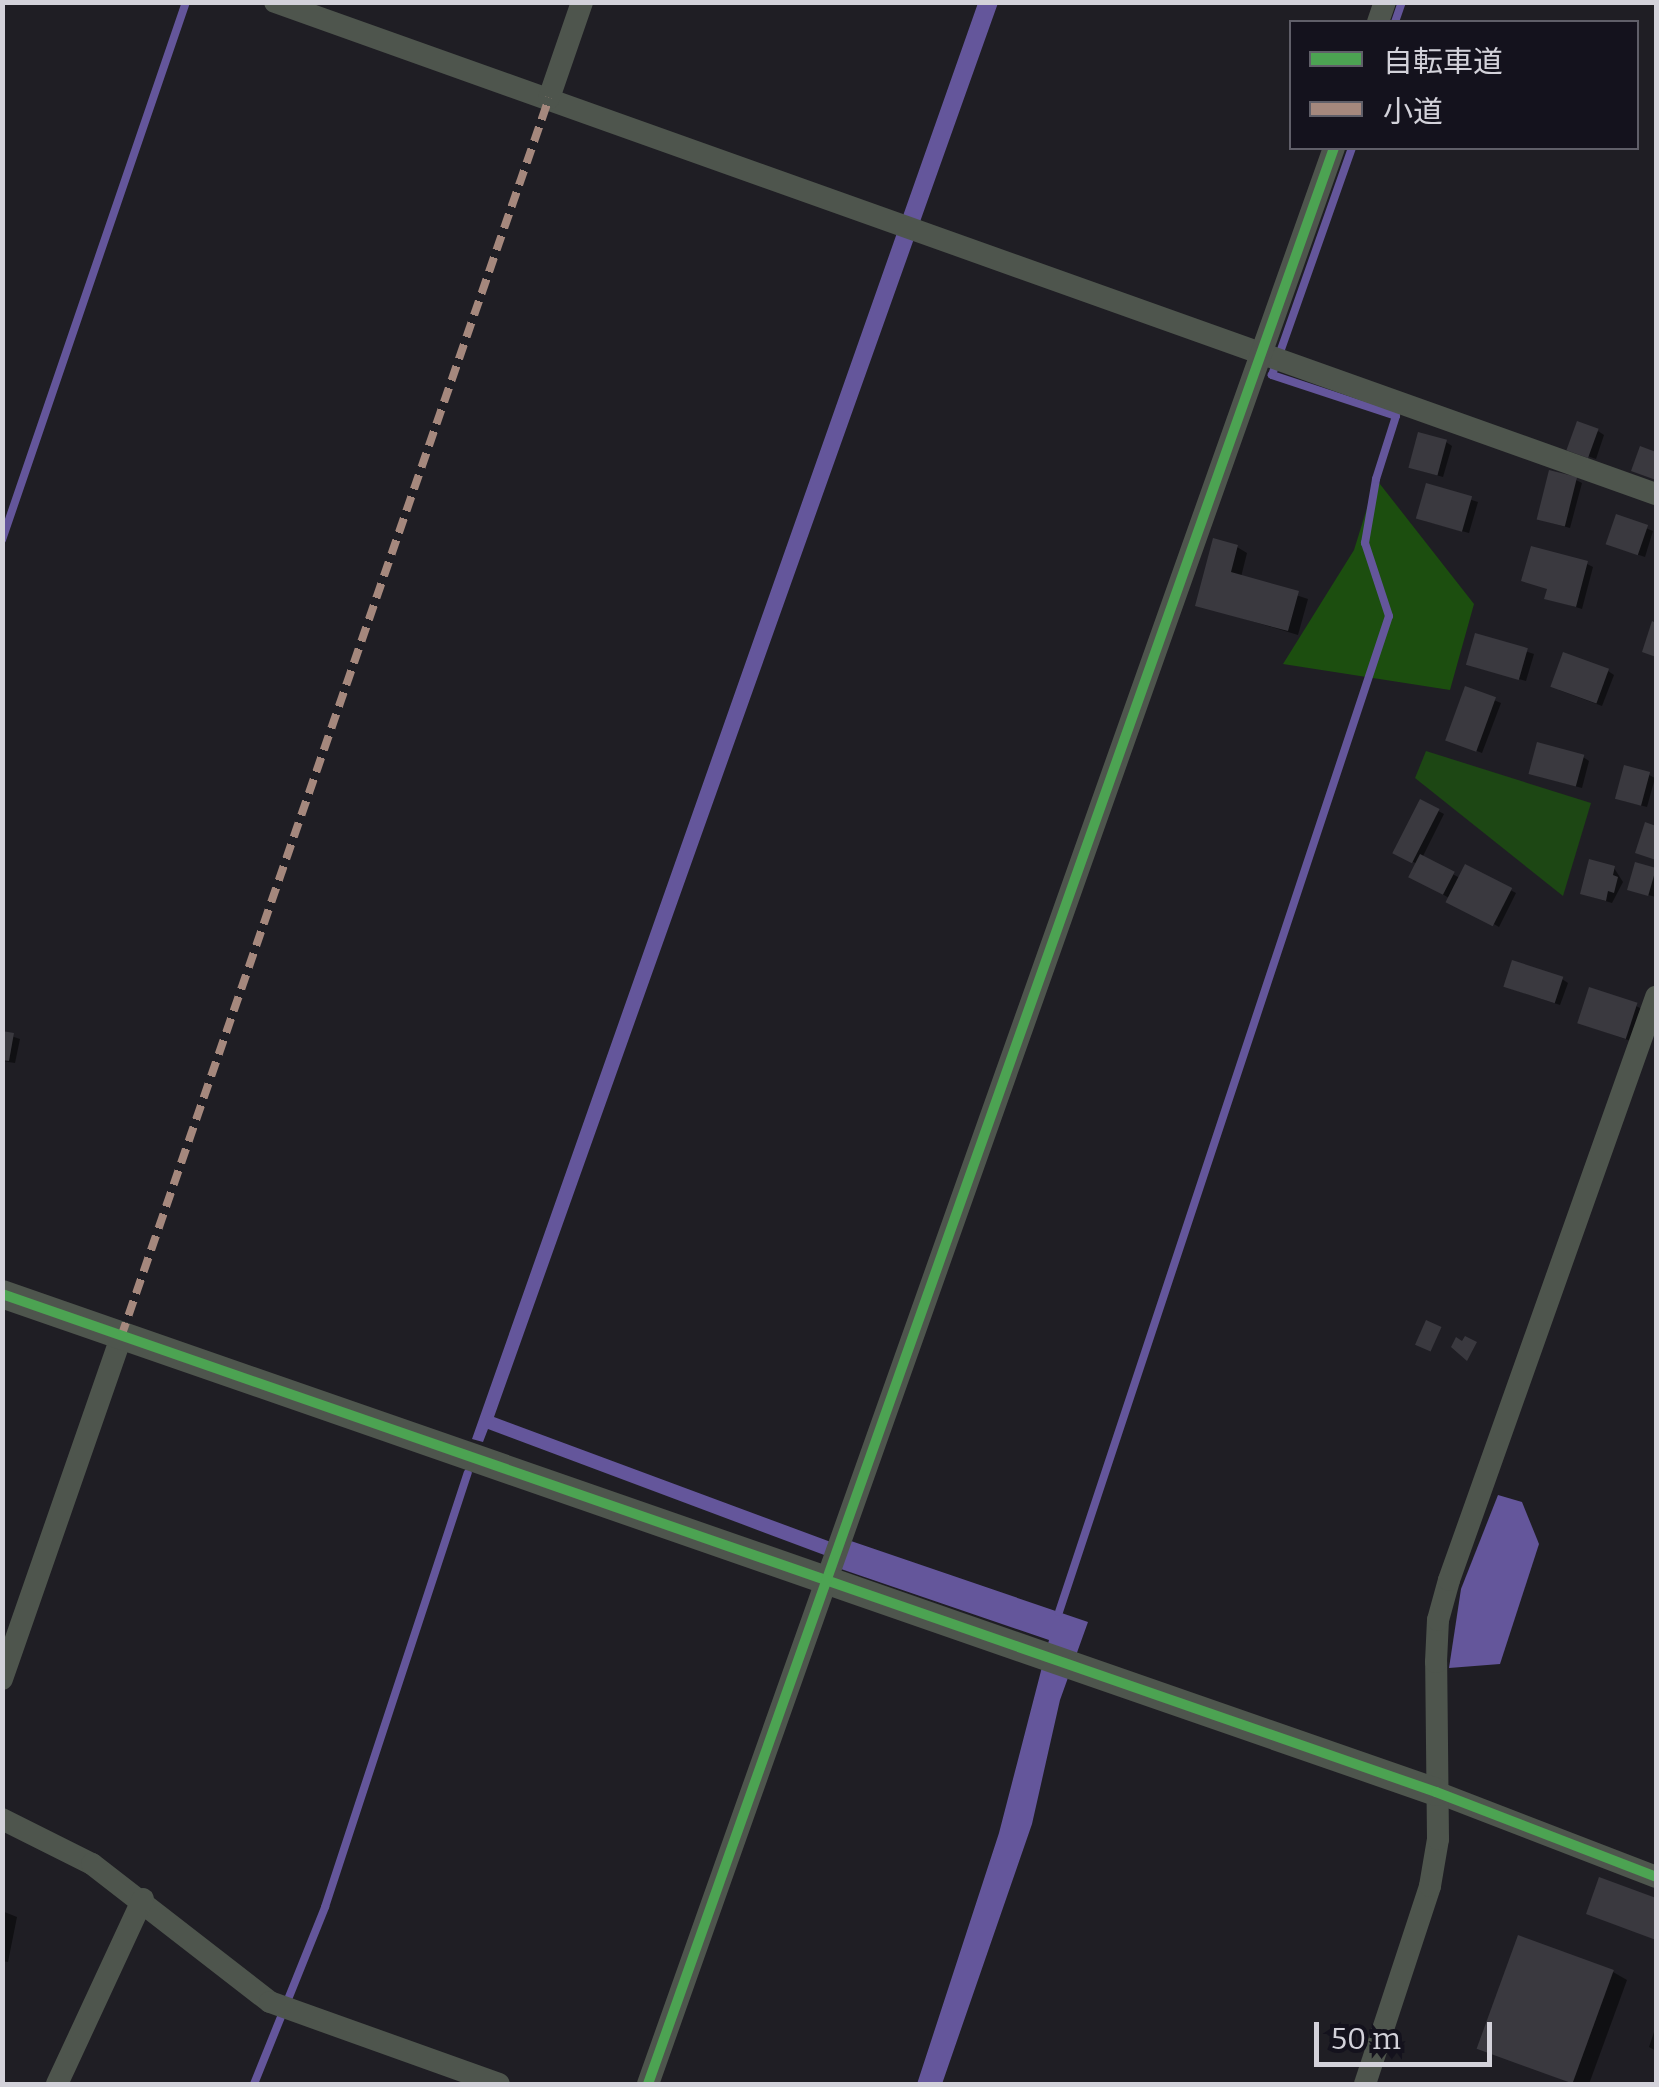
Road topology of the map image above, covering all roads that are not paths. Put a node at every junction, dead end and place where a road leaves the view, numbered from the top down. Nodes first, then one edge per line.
1 (275, 2) edge
2 (582, 2) edge
3 (549, 98) junction
4 (1333, 150) edge
5 (1262, 351) junction
6 (1656, 494) edge
7 (1656, 997) edge
8 (2, 1294) edge
9 (120, 1338) junction
10 (824, 1581) junction
11 (2, 1679) edge
12 (1436, 1792) junction
13 (2, 1819) edge
14 (1656, 1877) edge
15 (143, 1899) junction
16 (57, 2084) edge
17 (499, 2084) edge
18 (648, 2084) edge
19 (1365, 2084) edge

1 - 3 street
2 - 3 street
3 - 5 street
4 - 5 street
5 - 6 street
5 - 10 street
7 - 12 street
8 - 9 street
9 - 10 street
9 - 11 street
10 - 12 street
10 - 18 street
12 - 14 street
12 - 19 street
13 - 15 street
15 - 16 street
15 - 17 street

